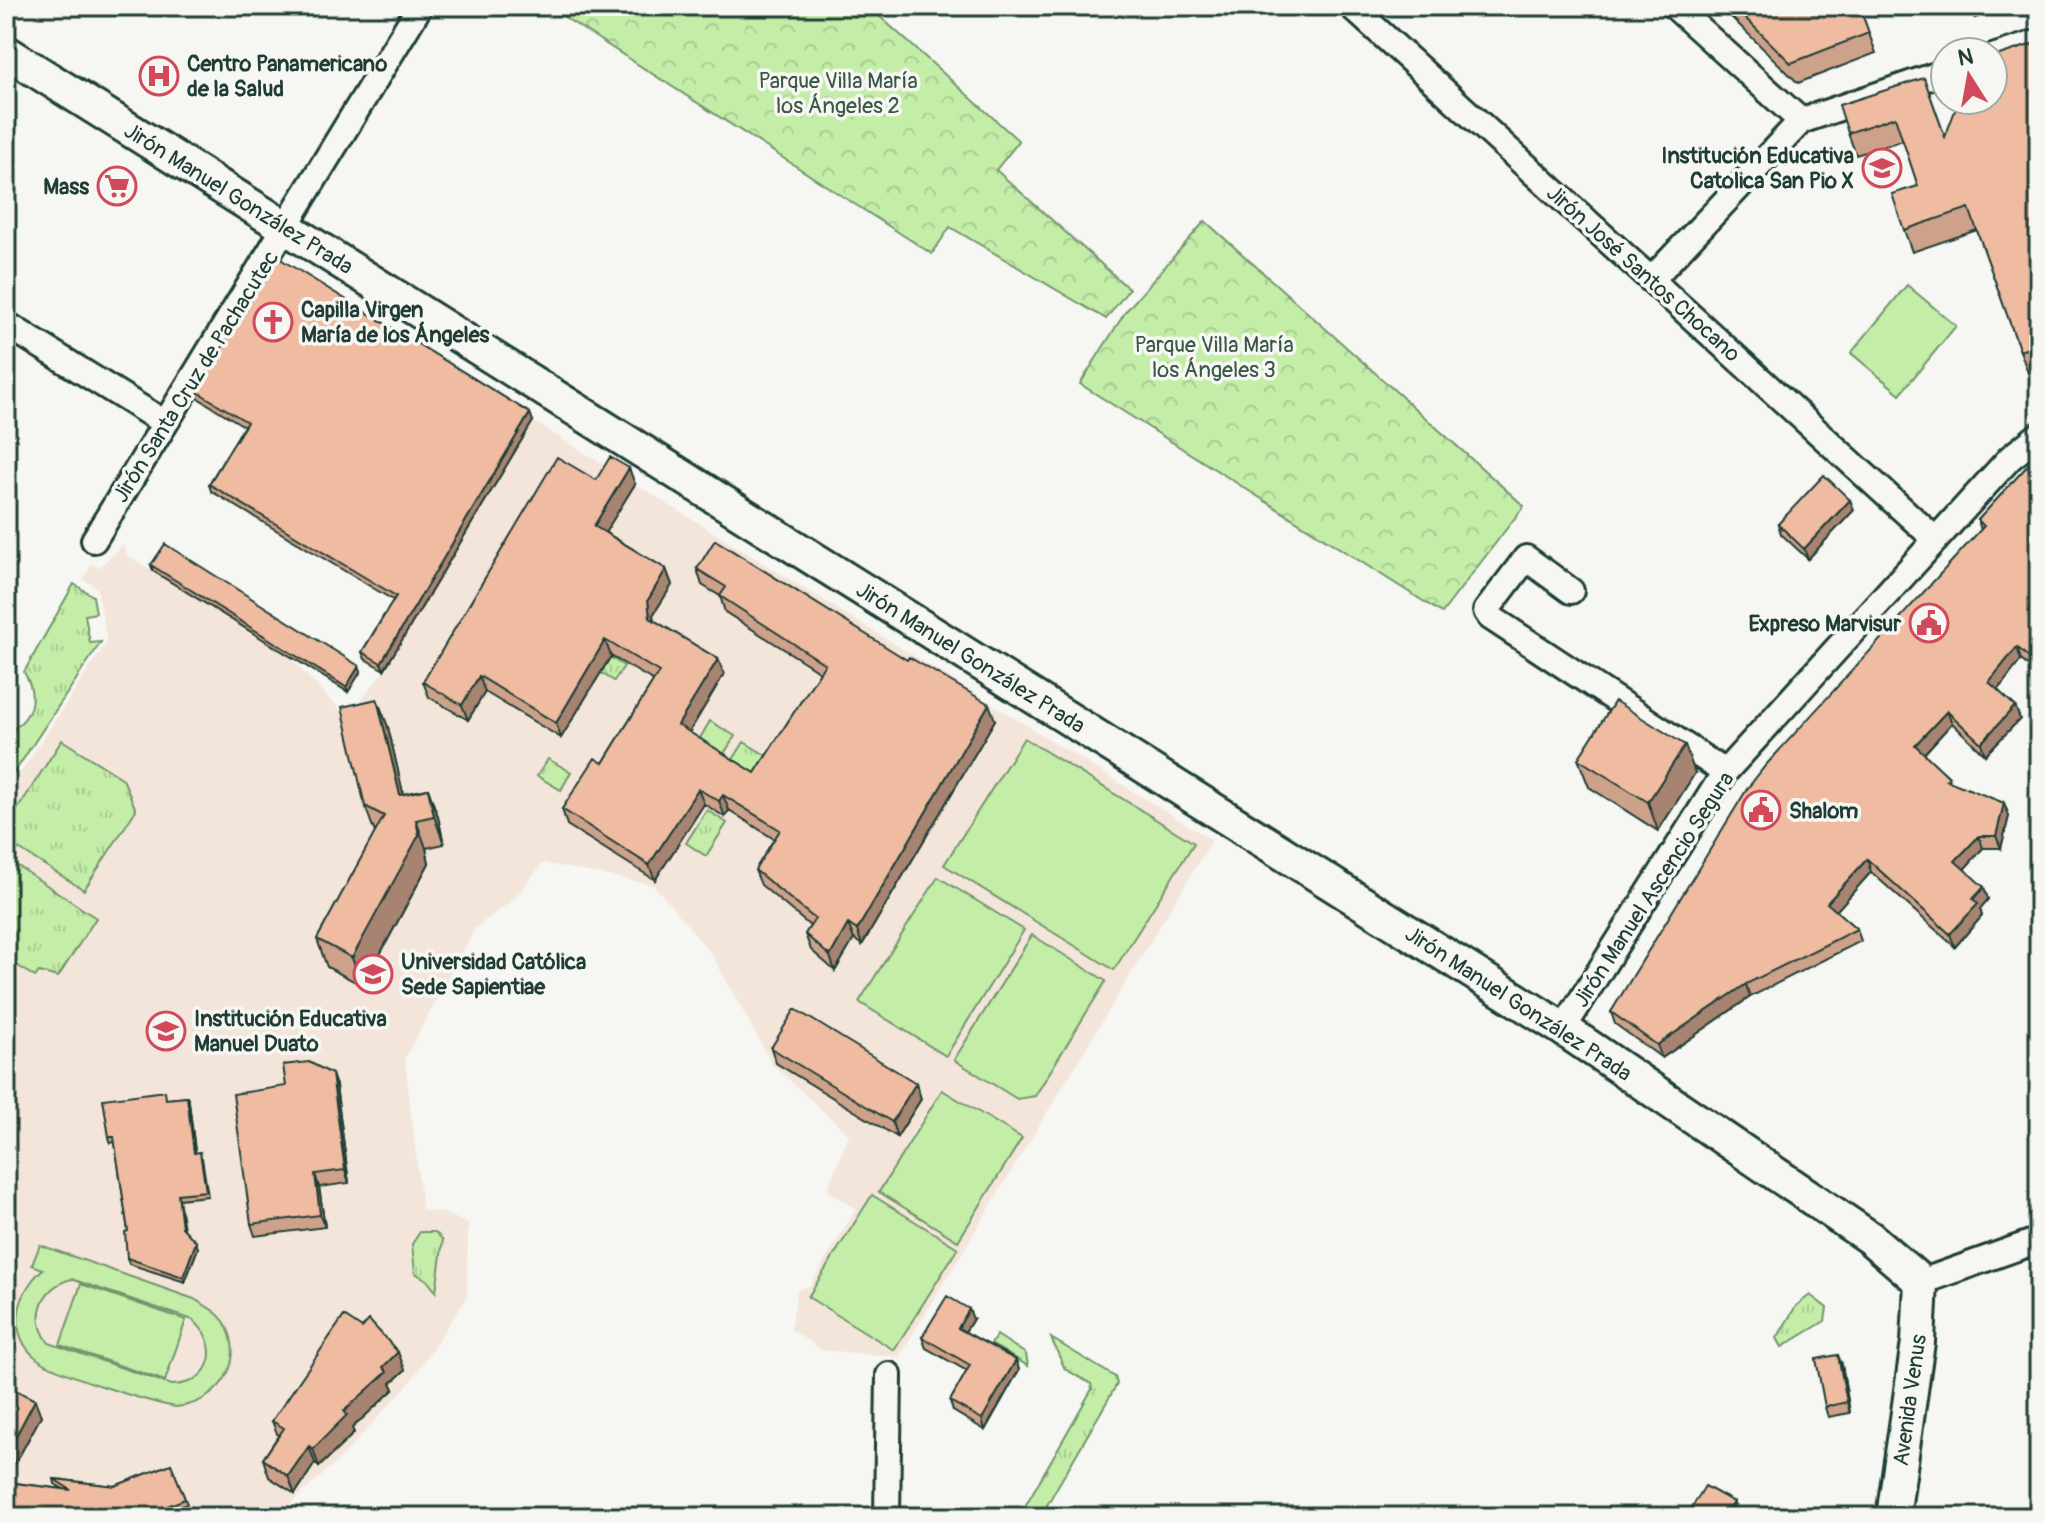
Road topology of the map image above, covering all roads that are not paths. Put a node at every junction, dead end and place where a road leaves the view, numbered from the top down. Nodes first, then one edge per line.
1 (420, 6) edge
2 (1351, 6) edge
3 (1674, 6) edge
4 (2039, 42) edge
5 (6, 52) edge
6 (2009, 52) edge
7 (1929, 77) edge
8 (1801, 121) junction
9 (286, 227) junction
10 (1651, 280) junction
11 (6, 324) edge
12 (165, 423) junction
13 (2039, 435) edge
14 (94, 540) dead end
15 (1936, 540) junction
16 (1571, 591) dead end
17 (1725, 772) junction
18 (1563, 1029) junction
19 (2039, 1240) edge
20 (1921, 1282) junction
21 (889, 1375) dead end
22 (887, 1517) edge
23 (1893, 1517) edge

1 - 9 street, Jirón Santa Cruz de Pachacutec
2 - 10 street, Jirón José Santos Chocano
3 - 8 street
4 - 6 street
5 - 9 street, Jirón Manuel González Prada
7 - 8 street
8 - 10 street
9 - 12 street, Jirón Santa Cruz de Pachacutec
9 - 18 street, Jirón Manuel González Prada
10 - 15 street, Jirón José Santos Chocano
11 - 12 street
12 - 14 street, Jirón Santa Cruz de Pachacutec
13 - 15 street, Jirón Manuel Ascencio Segura
15 - 17 street, Jirón Manuel Ascencio Segura
16 - 17 street
17 - 18 street, Jirón Manuel Ascencio Segura
18 - 20 street, Jirón Manuel González Prada
19 - 20 street
20 - 23 street, Avenida Venus
21 - 22 street

